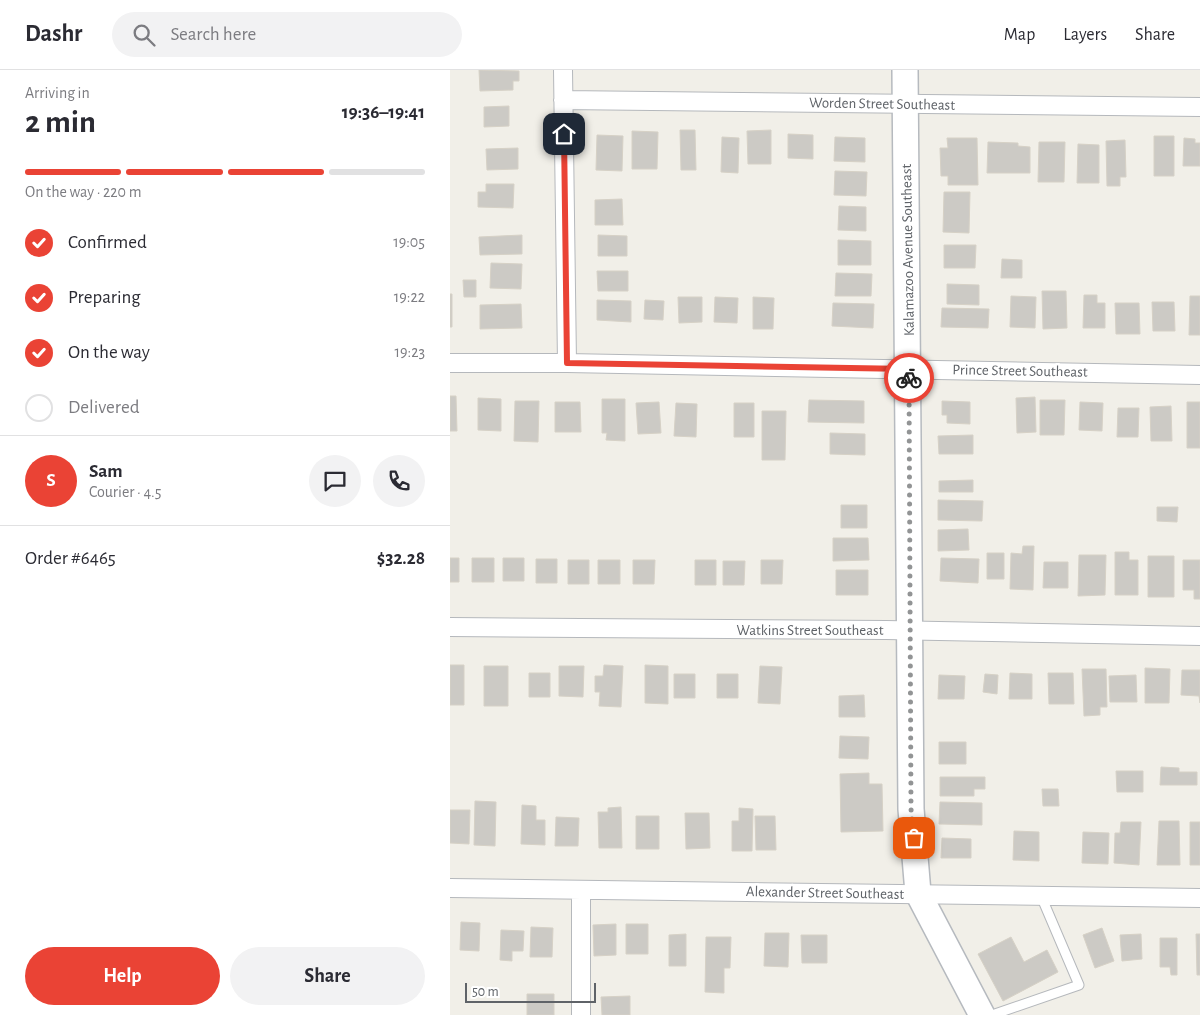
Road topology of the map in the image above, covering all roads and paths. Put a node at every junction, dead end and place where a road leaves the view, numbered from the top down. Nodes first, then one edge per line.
1 (563, 70) edge
2 (905, 70) edge
3 (563, 100) junction
4 (906, 104) junction
5 (1200, 107) edge
6 (450, 363) edge
7 (567, 363) junction
8 (909, 369) junction
9 (1200, 375) edge
10 (450, 627) edge
11 (910, 630) junction
12 (1200, 636) edge
13 (450, 888) edge
14 (581, 890) junction
15 (918, 894) junction
16 (1041, 895) junction
17 (1200, 898) edge
18 (581, 1015) edge
19 (982, 1015) edge
20 (992, 1015) edge

1 - 3 street
2 - 4 street, Kalamazoo Avenue Southeast
3 - 4 street, Worden Street Southeast
3 - 7 street
4 - 5 street, Worden Street Southeast
4 - 8 street, Kalamazoo Avenue Southeast
6 - 7 street, Prince Street Southeast
7 - 8 street, Prince Street Southeast
8 - 9 street, Prince Street Southeast
8 - 11 street, Kalamazoo Avenue Southeast
10 - 11 street, Watkins Street Southeast
11 - 12 street, Watkins Street Southeast
11 - 15 street, Kalamazoo Avenue Southeast
13 - 14 street, Alexander Street Southeast
14 - 15 street, Alexander Street Southeast
14 - 18 street
15 - 16 street, Alexander Street Southeast
15 - 19 street, Kalamazoo Avenue Southeast
16 - 17 street, Alexander Street Southeast
16 - 20 lane

